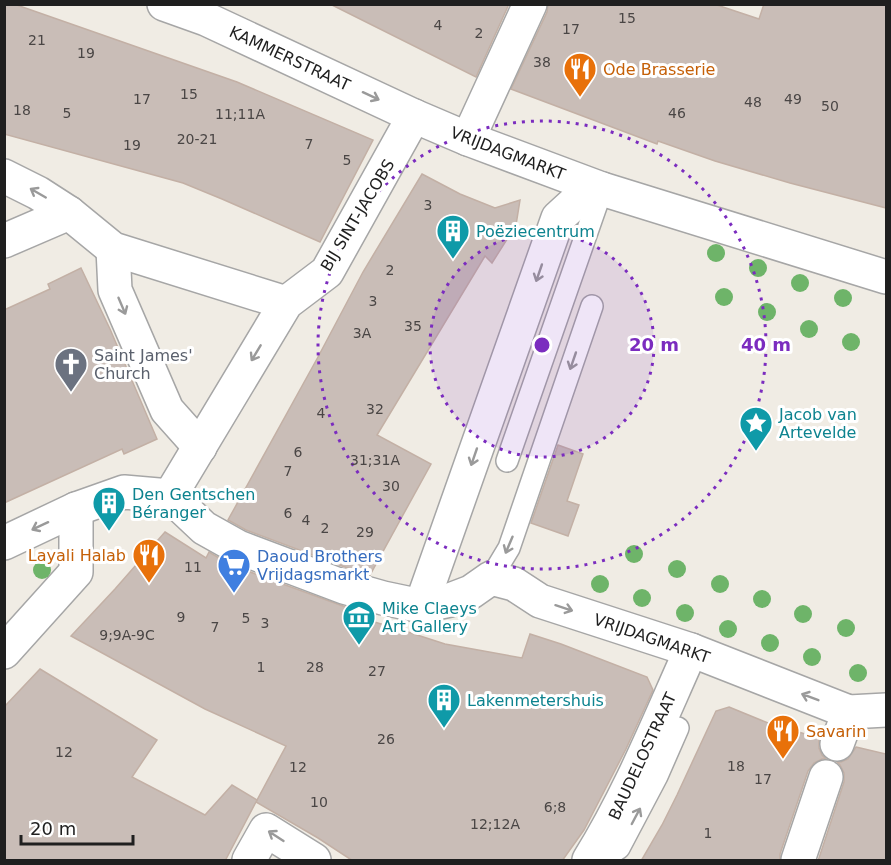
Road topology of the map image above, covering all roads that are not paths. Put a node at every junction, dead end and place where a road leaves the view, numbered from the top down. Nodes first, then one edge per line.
1 (164, 4) edge
2 (530, 4) edge
3 (414, 116) junction
4 (468, 138) junction
5 (4, 176) edge
6 (602, 189) junction
7 (69, 213) junction
8 (4, 241) edge
9 (113, 249) junction
10 (886, 277) edge
11 (286, 303) junction
12 (592, 306) dead end
13 (200, 447) junction
14 (507, 461) dead end
15 (170, 496) junction
16 (76, 509) junction
17 (4, 543) edge
18 (491, 578) junction
19 (422, 606) junction
20 (691, 650) junction
21 (4, 652) edge
22 (886, 710) edge
23 (849, 712) junction
24 (678, 728) dead end
25 (837, 744) dead end
26 (826, 777) dead end
27 (249, 861) edge
28 (314, 861) edge
29 (589, 861) edge
30 (601, 861) edge
31 (798, 861) edge

1 -> 3 street, KAMMERSTRAAT
2 - 4 street
3 - 4 street, VRIJDAGMARKT
3 - 11 street, BIJ SINT-JACOBS
4 - 6 street, VRIJDAGMARKT
7 -> 5 street
6 - 10 street, VRIJDAGMARKT
6 - 14 lane
6 -> 19 street, VRIJDAGMARKT
7 - 8 street
7 - 9 street
9 - 11 street
9 -> 13 street
11 -> 13 street, BIJ SINT-JACOBS
12 -> 18 lane
13 - 15 street, BIJ SINT-JACOBS
15 - 16 street
15 - 19 street
16 -> 17 street
16 - 21 street
18 - 19 street
18 -> 20 street, VRIJDAGMARKT
23 -> 20 street, VRIJDAGMARKT
20 - 29 street, BAUDELOSTRAAT
22 - 23 street, VRIJDAGMARKT
23 - 25 street
30 -> 24 lane
26 - 31 street
28 -> 27 street

